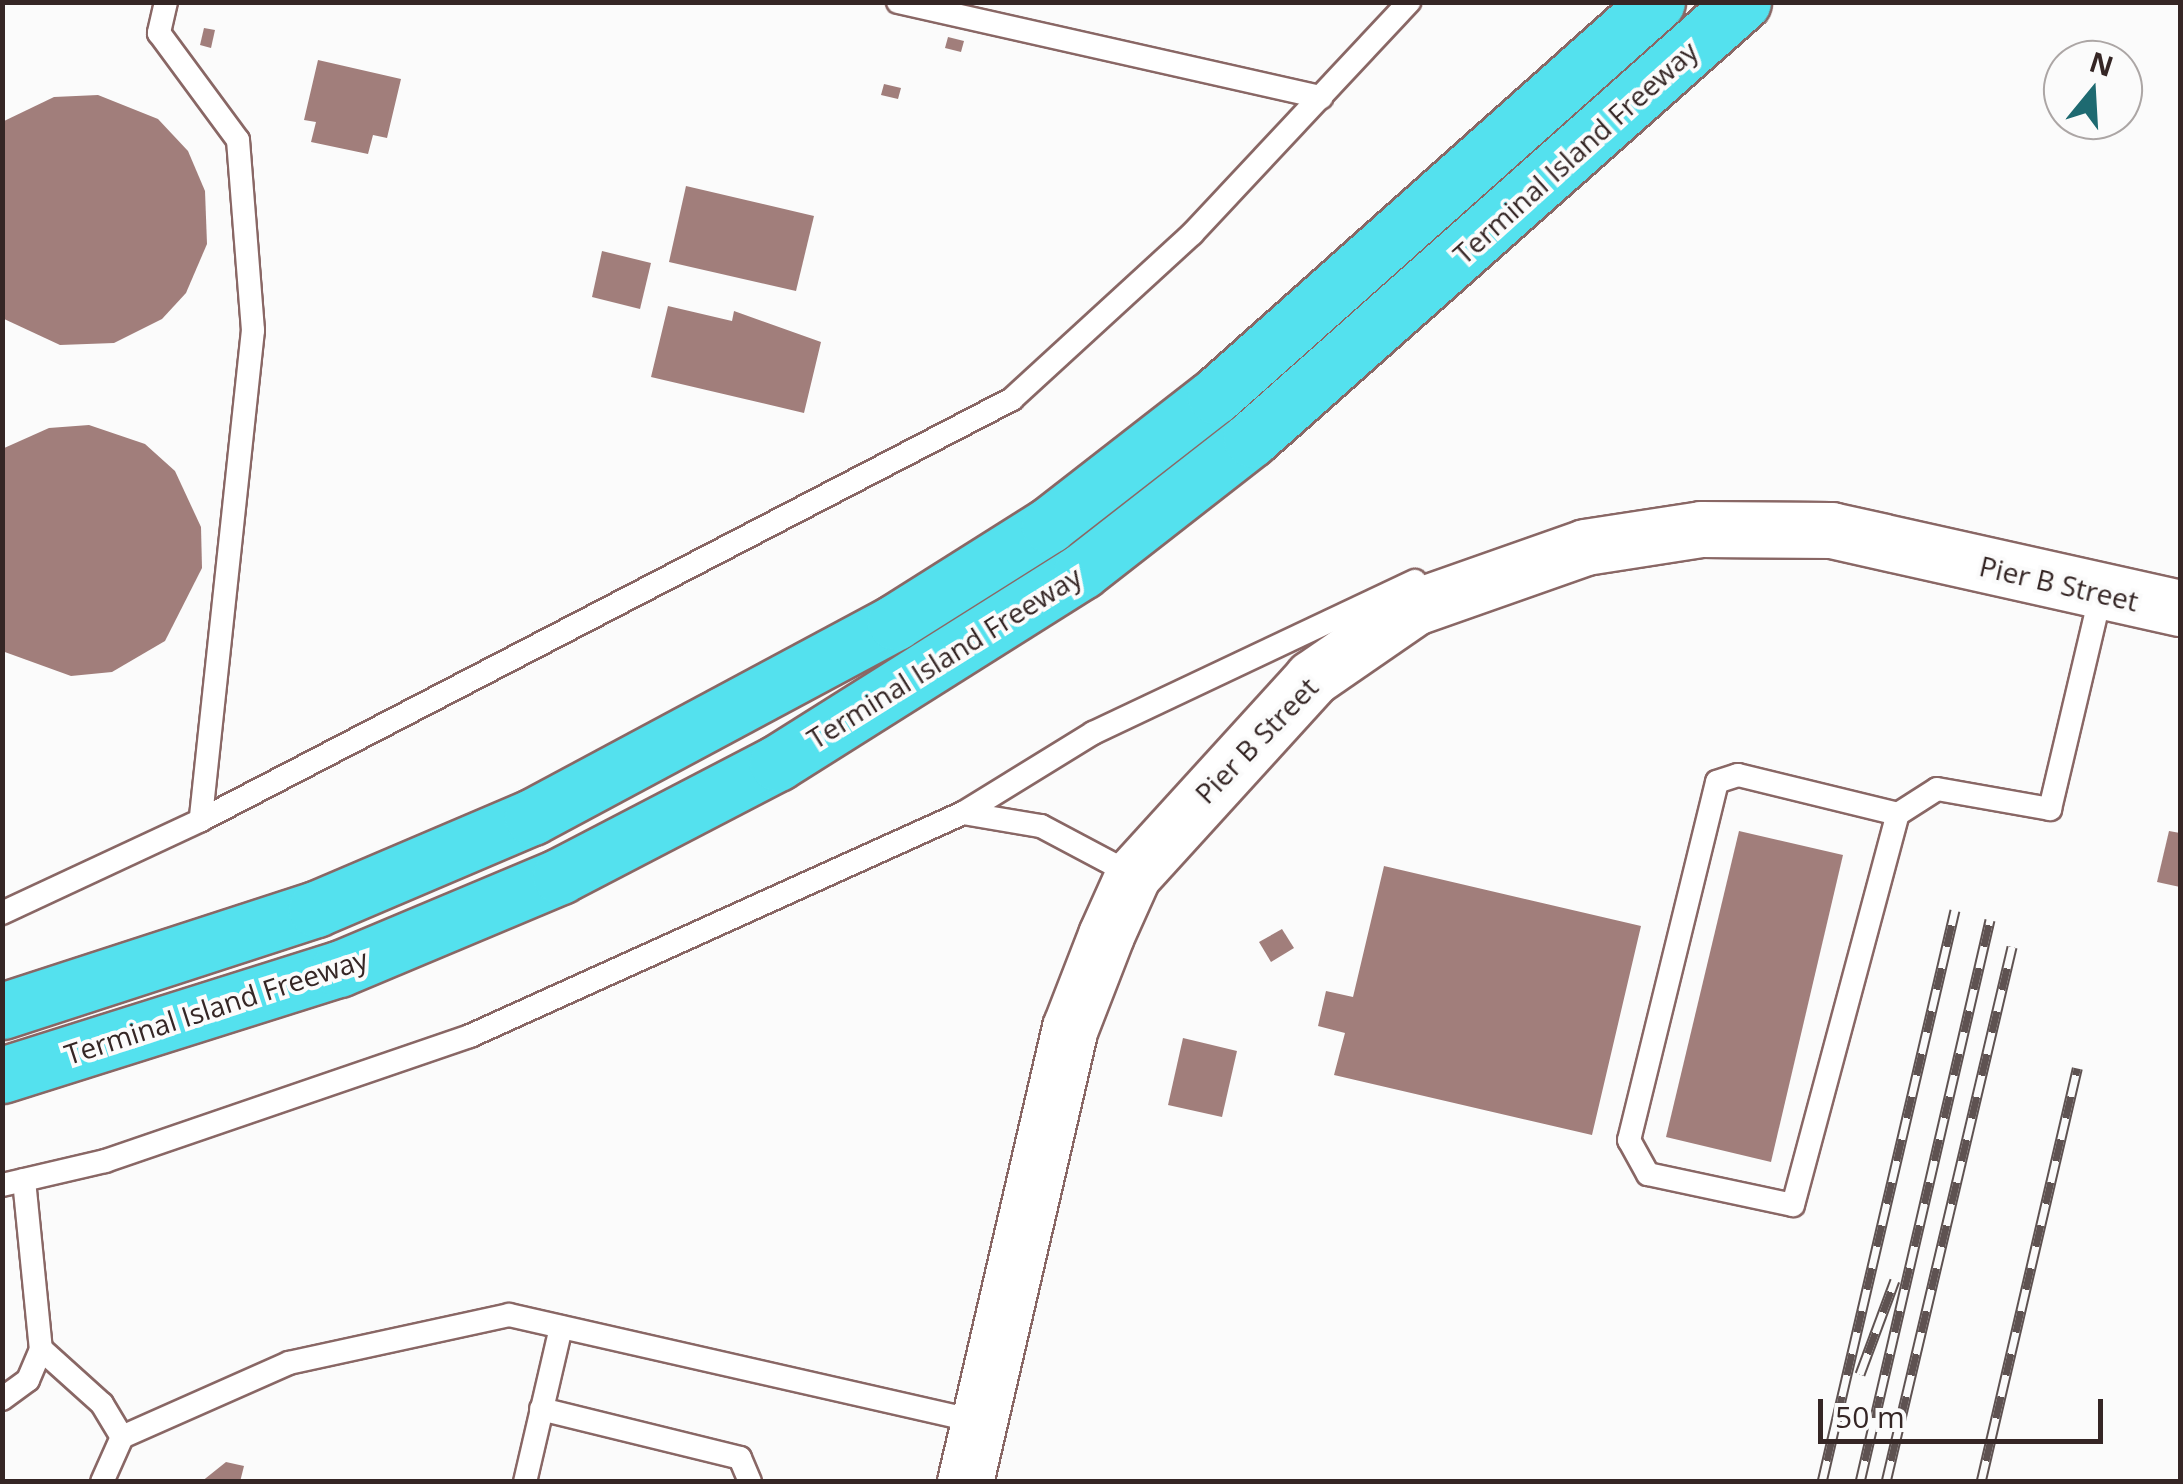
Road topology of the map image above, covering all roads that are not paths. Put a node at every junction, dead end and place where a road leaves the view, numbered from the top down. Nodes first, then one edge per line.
1 (166, 2) edge
2 (898, 2) edge
3 (1410, 2) edge
4 (1657, 2) edge
5 (1743, 2) edge
6 (1321, 97) junction
7 (1585, 547) junction
8 (2101, 594) junction
9 (2180, 608) edge
10 (962, 813) junction
11 (1898, 814) junction
12 (201, 820) junction
13 (1133, 875) junction
14 (2, 913) edge
15 (2, 1011) edge
16 (2, 1075) edge
17 (13, 1182) edge
18 (561, 1327) junction
19 (41, 1349) junction
20 (2, 1399) edge
21 (541, 1409) junction
22 (979, 1422) junction
23 (122, 1436) junction
24 (102, 1482) edge
25 (525, 1482) edge
26 (750, 1482) edge
27 (965, 1482) edge

1 - 12 lane
2 - 6 lane
3 - 6 lane
4 - 15 highway, Terminal Island Freeway
5 - 16 highway, Terminal Island Freeway
6 - 12 lane
7 - 8 street, Pier B Street
7 - 10 lane
7 - 13 street, Pier B Street
8 - 9 street, Pier B Street
8 - 11 lane
10 - 13 lane
10 - 17 lane
11 - 11 lane
12 - 14 lane
13 - 22 street, Pier B Street
17 - 19 lane
18 - 21 lane
18 - 22 lane
18 - 23 lane
19 - 20 lane
19 - 23 lane
21 - 25 lane
21 - 26 lane
22 - 27 street, Pier B Street
23 - 24 lane

